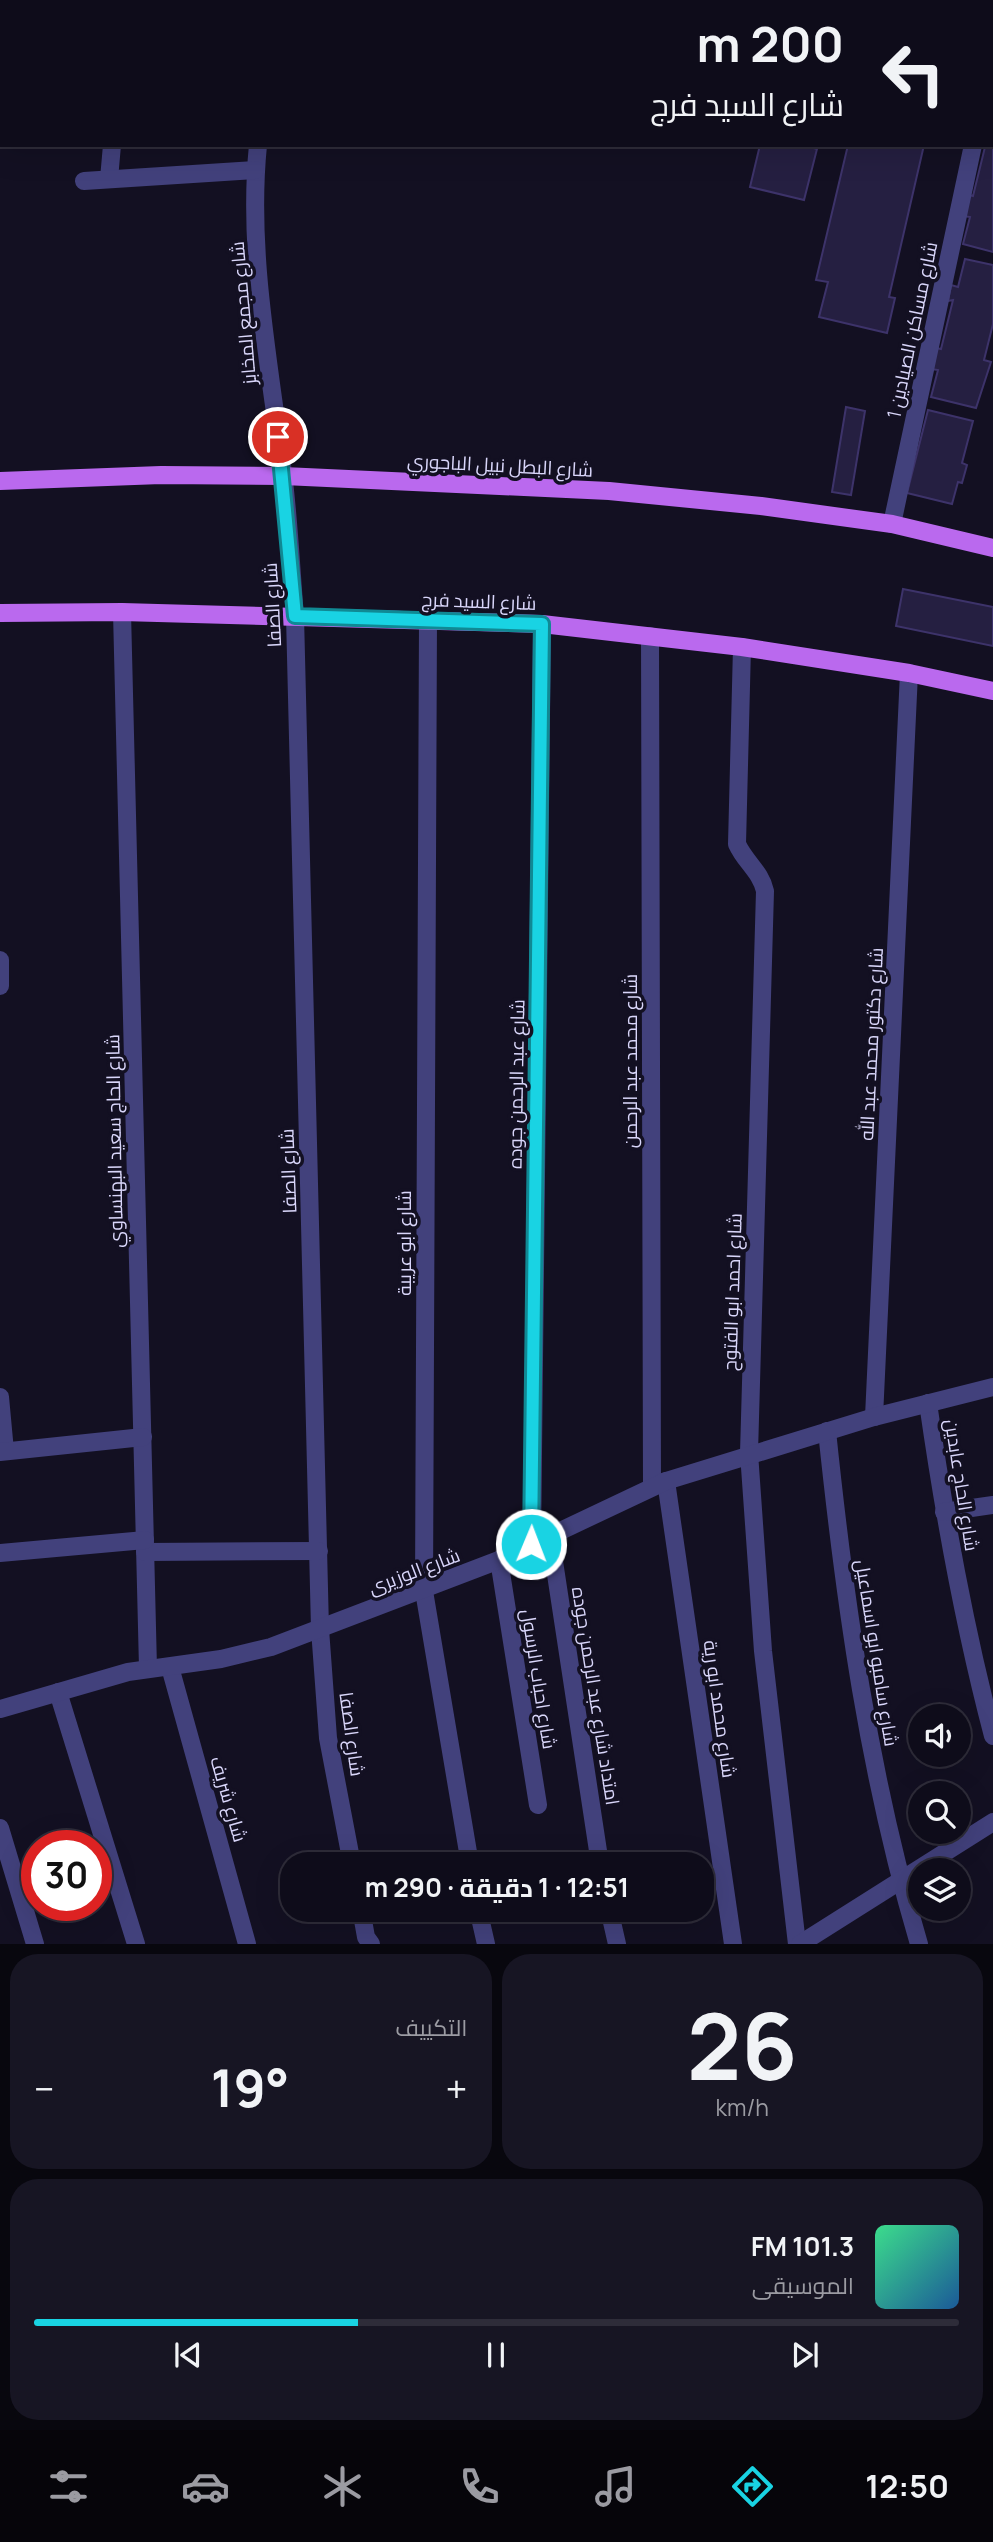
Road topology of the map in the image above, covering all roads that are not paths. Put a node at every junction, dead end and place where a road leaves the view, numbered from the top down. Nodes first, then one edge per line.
1 (113, 147) edge
2 (258, 147) edge
3 (974, 147) edge
4 (255, 170) junction
5 (109, 179) junction
6 (84, 181) dead end
7 (284, 475) junction
8 (0, 481) edge
9 (892, 524) junction
10 (993, 548) edge
11 (122, 612) junction
12 (0, 613) edge
13 (295, 616) junction
14 (428, 619) junction
15 (542, 624) junction
16 (650, 636) junction
17 (742, 648) junction
18 (909, 673) junction
19 (993, 691) edge
20 (0, 960) edge
21 (0, 986) edge
22 (993, 1387) edge
23 (0, 1397) edge
24 (928, 1403) junction
25 (874, 1417) junction
26 (827, 1431) junction
27 (143, 1437) junction
28 (3, 1451) edge
29 (749, 1453) junction
30 (659, 1483) junction
31 (993, 1505) edge
32 (944, 1512) junction
33 (550, 1535) junction
34 (531, 1544) junction
35 (145, 1546) junction
36 (319, 1551) junction
37 (0, 1553) edge
38 (499, 1560) junction
39 (424, 1591) junction
40 (320, 1629) junction
41 (170, 1667) junction
42 (148, 1668) junction
43 (58, 1692) junction
44 (0, 1709) edge
45 (993, 1737) edge
46 (538, 1805) dead end
47 (993, 1822) edge
48 (0, 1828) edge
49 (350, 1852) edge
50 (468, 1852) edge
51 (598, 1852) edge
52 (900, 1879) junction
53 (363, 1922) edge
54 (481, 1922) edge
55 (612, 1922) edge
56 (35, 1944) edge
57 (136, 1944) edge
58 (247, 1944) edge
59 (371, 1944) edge
60 (486, 1944) edge
61 (617, 1944) edge
62 (733, 1944) edge
63 (799, 1944) edge
64 (919, 1944) edge

1 - 5 street
2 - 4 street, شارع مجمع المخابز
3 - 9 street, شارع مساكن الصيادين 1
4 - 5 street
4 - 7 street, شارع مجمع المخابز
5 - 6 street
7 - 8 main road, شارع البطل نبيل الباجوري
7 - 9 main road, شارع البطل نبيل الباجوري
7 - 13 street, شارع الصفا
9 - 10 main road, شارع البطل نبيل الباجوري
11 - 12 main road, شارع السيد فرج
11 - 13 main road, شارع السيد فرج
11 - 27 street, شارع الحاج سعيد البهنساوي
13 - 14 main road, شارع السيد فرج
13 - 36 street, شارع الصفا
14 - 15 main road, شارع السيد فرج
14 - 39 street, شارع ابو عريبة
15 - 16 main road, شارع السيد فرج
15 - 34 street, شارع عبد الرحمن جوده
16 - 17 main road, شارع السيد فرج
16 - 30 street, شارع محمد عبد الرحمن
17 - 18 main road, شارع السيد فرج
17 - 29 street, شارع احمد ابو الفتوح
18 - 19 main road, شارع السيد فرج
18 - 25 street, شارع دكتور محمد عبد الله
20 - 21 street
22 - 24 street, شارع الوزيرى
23 - 28 street
24 - 25 street, شارع الوزيرى
24 - 32 street, شارع الحاج عابدين
25 - 26 street, شارع الوزيرى
26 - 29 street, شارع الوزيرى
26 - 52 street, شارع سامبو ابو اسماعيل
27 - 28 street
27 - 35 street, شارع الحاج سعيد البهنساوي
29 - 30 street, شارع الوزيرى
29 - 63 street, شارع احمد ابو الفتوح
30 - 33 street, شارع الوزيرى
30 - 62 street, شارع محمد ابو رية
31 - 32 street
32 - 45 street, شارع الحاج عابدين
33 - 34 street, شارع الوزيرى
33 - 51 street, امتداد شارع عبد الرحمن جوده
34 - 38 street, شارع الوزيرى
35 - 36 street
35 - 37 street
35 - 42 street, شارع الحاج سعيد البهنساوي
36 - 40 street, شارع الصفا
38 - 39 street, شارع الوزيرى
38 - 46 street, شارع احباب الرسول
39 - 40 street, شارع الوزيرى
39 - 50 street, شارع ابو عريبة
40 - 41 street, شارع الوزيرى
40 - 49 street, شارع الصفا
41 - 42 street, شارع الوزيرى
41 - 58 street, شارع شريف
42 - 43 street, شارع الوزيرى
43 - 44 street, شارع الوزيرى
43 - 57 street
47 - 52 street
48 - 56 street
52 - 63 street
52 - 64 street, شارع سامبو ابو اسماعيل
53 - 59 street
54 - 60 street
55 - 61 street

